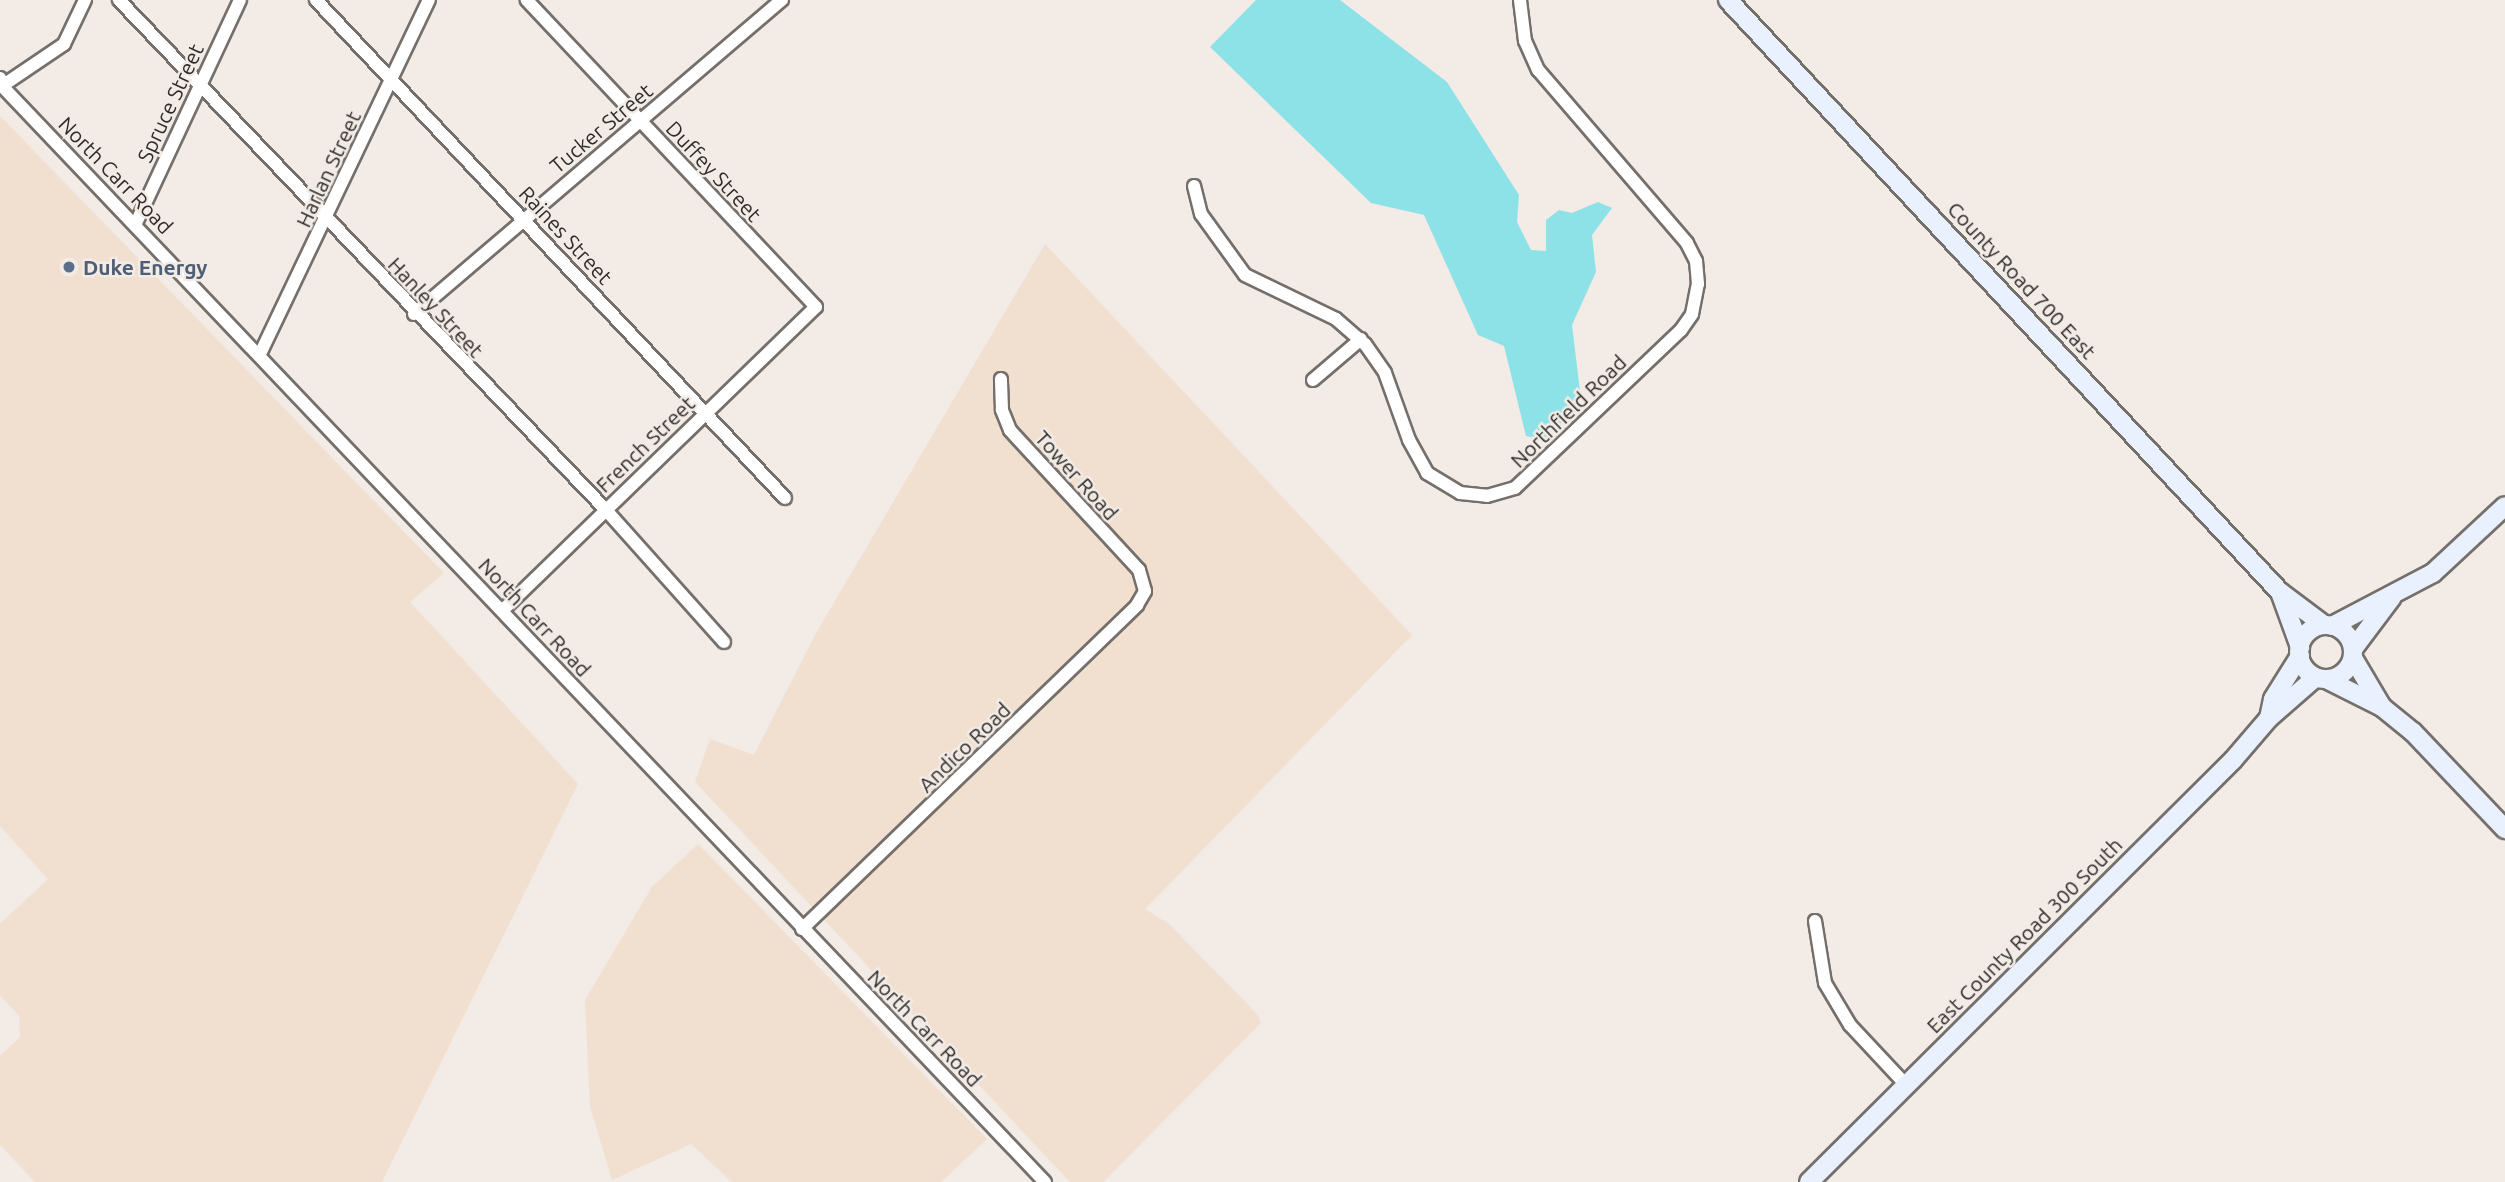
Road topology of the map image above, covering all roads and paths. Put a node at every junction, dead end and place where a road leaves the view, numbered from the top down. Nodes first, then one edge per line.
1 (85, 0) edge
2 (119, 0) edge
3 (240, 0) edge
4 (316, 0) edge
5 (429, 0) edge
6 (527, 0) edge
7 (782, 0) edge
8 (1520, 0) edge
9 (1728, 0) edge
10 (392, 78) junction
11 (1, 82) edge
12 (200, 86) junction
13 (640, 120) junction
14 (1194, 186) dead end
15 (327, 217) junction
16 (524, 219) junction
17 (136, 223) junction
18 (816, 307) joint
19 (414, 314) junction
20 (1361, 339) junction
21 (260, 354) junction
22 (1001, 379) dead end
23 (1313, 380) dead end
24 (706, 411) junction
25 (785, 499) dead end
26 (2505, 506) edge
27 (606, 510) junction
28 (1145, 587) joint
29 (2280, 592) junction
30 (2392, 597) junction
31 (502, 611) junction
32 (2328, 626) junction
33 (724, 642) dead end
34 (2300, 652) junction
35 (2353, 654) junction
36 (2321, 678) junction
37 (2382, 707) junction
38 (2269, 718) junction
39 (2505, 829) edge
40 (1815, 921) dead end
41 (802, 929) junction
42 (1907, 1086) junction
43 (1045, 1182) edge
44 (1809, 1182) edge

1 - 11 street
2 - 12 street, Hanley Street
3 - 12 street, Spruce Street
4 - 10 street, Raines Street
5 - 10 street, Harlan Street
6 - 13 street, Duffey Street
7 - 13 street, Tucker Street
8 - 20 street, Northfield Road
9 - 29 main road, County Road 700 East
10 - 15 street, Harlan Street
10 - 16 street, Raines Street
11 - 17 street, North Carr Road
12 - 15 street, Hanley Street
12 - 17 street, Spruce Street
13 - 16 street, Tucker Street
13 - 18 street, Duffey Street
14 - 20 street, Northfield Road
15 - 19 street, Hanley Street
15 - 21 street, Harlan Street
16 - 19 street, Tucker Street
16 - 24 street, Raines Street
17 - 21 street, North Carr Road
18 - 24 street, French Street
19 - 27 street, Hanley Street
20 - 23 street
21 - 31 street, North Carr Road
22 - 28 street, Tower Road
24 - 25 street, Raines Street
24 - 27 street, French Street
26 - 30 main road
27 - 31 street, French Street
27 - 33 street, Hanley Street
28 - 41 street, Andico Road
29 - 32 main road, County Road 700 East
29 - 34 main road, County Road 700 East
30 - 32 main road
30 - 35 main road
31 - 41 street, North Carr Road
32 - 34 main road
32 - 35 main road
34 - 36 main road
34 - 38 main road, East County Road 300 South
35 - 36 main road
35 - 37 main road
36 - 37 main road
36 - 38 main road, East County Road 300 South
37 - 39 main road
38 - 42 main road, East County Road 300 South
40 - 42 street
41 - 43 street, North Carr Road
42 - 44 main road, East County Road 300 South

